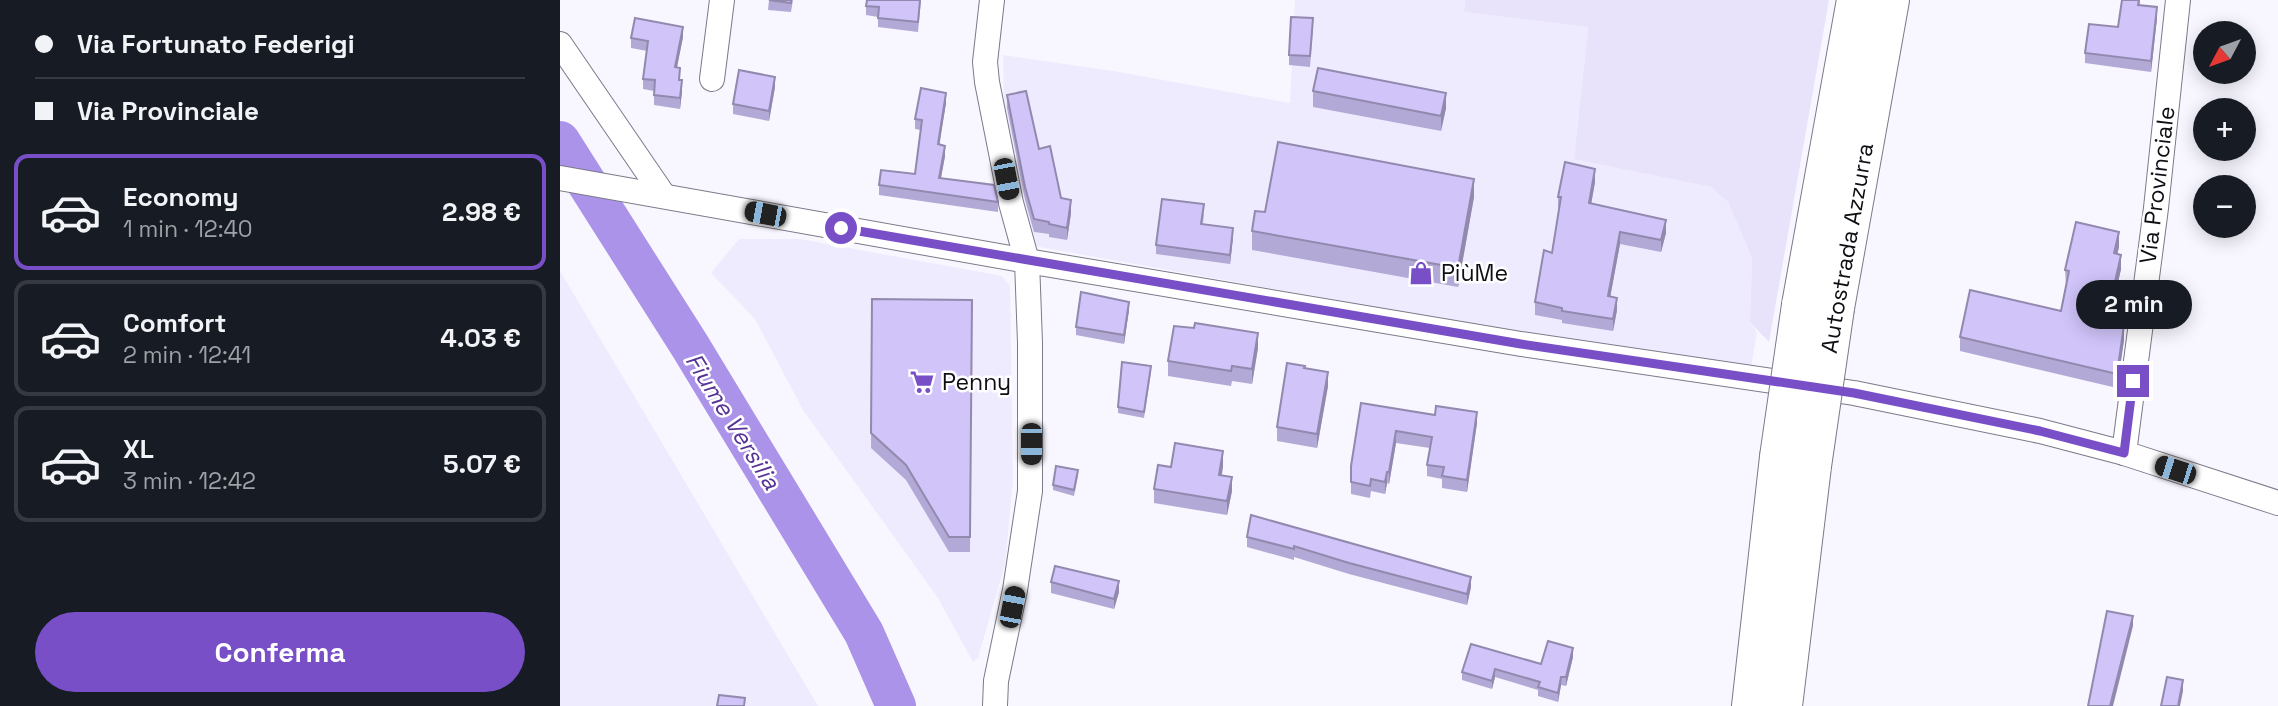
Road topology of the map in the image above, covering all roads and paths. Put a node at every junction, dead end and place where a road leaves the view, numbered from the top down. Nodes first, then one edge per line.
1 (722, 0) edge
2 (992, 0) edge
3 (1856, 0) edge
4 (1890, 0) edge
5 (2178, 0) edge
6 (560, 44) edge
7 (712, 79) dead end
8 (560, 178) edge
9 (664, 196) junction
10 (1027, 261) junction
11 (1818, 307) junction
12 (2124, 453) junction
13 (1796, 462) junction
14 (2278, 503) edge
15 (995, 706) edge
16 (1751, 706) edge
17 (1783, 706) edge

1 - 7 street
2 - 10 street
3 - 11 highway, Autostrada Azzurra
4 - 11 highway, Autostrada Azzurra
5 - 12 street, Via Provinciale
6 - 9 street
8 - 9 street
9 - 10 street
10 - 12 street
10 - 15 street
11 - 13 highway, Autostrada Azzurra, bridge
12 - 14 street
13 - 16 highway, Autostrada Azzurra
13 - 17 highway, Autostrada Azzurra

